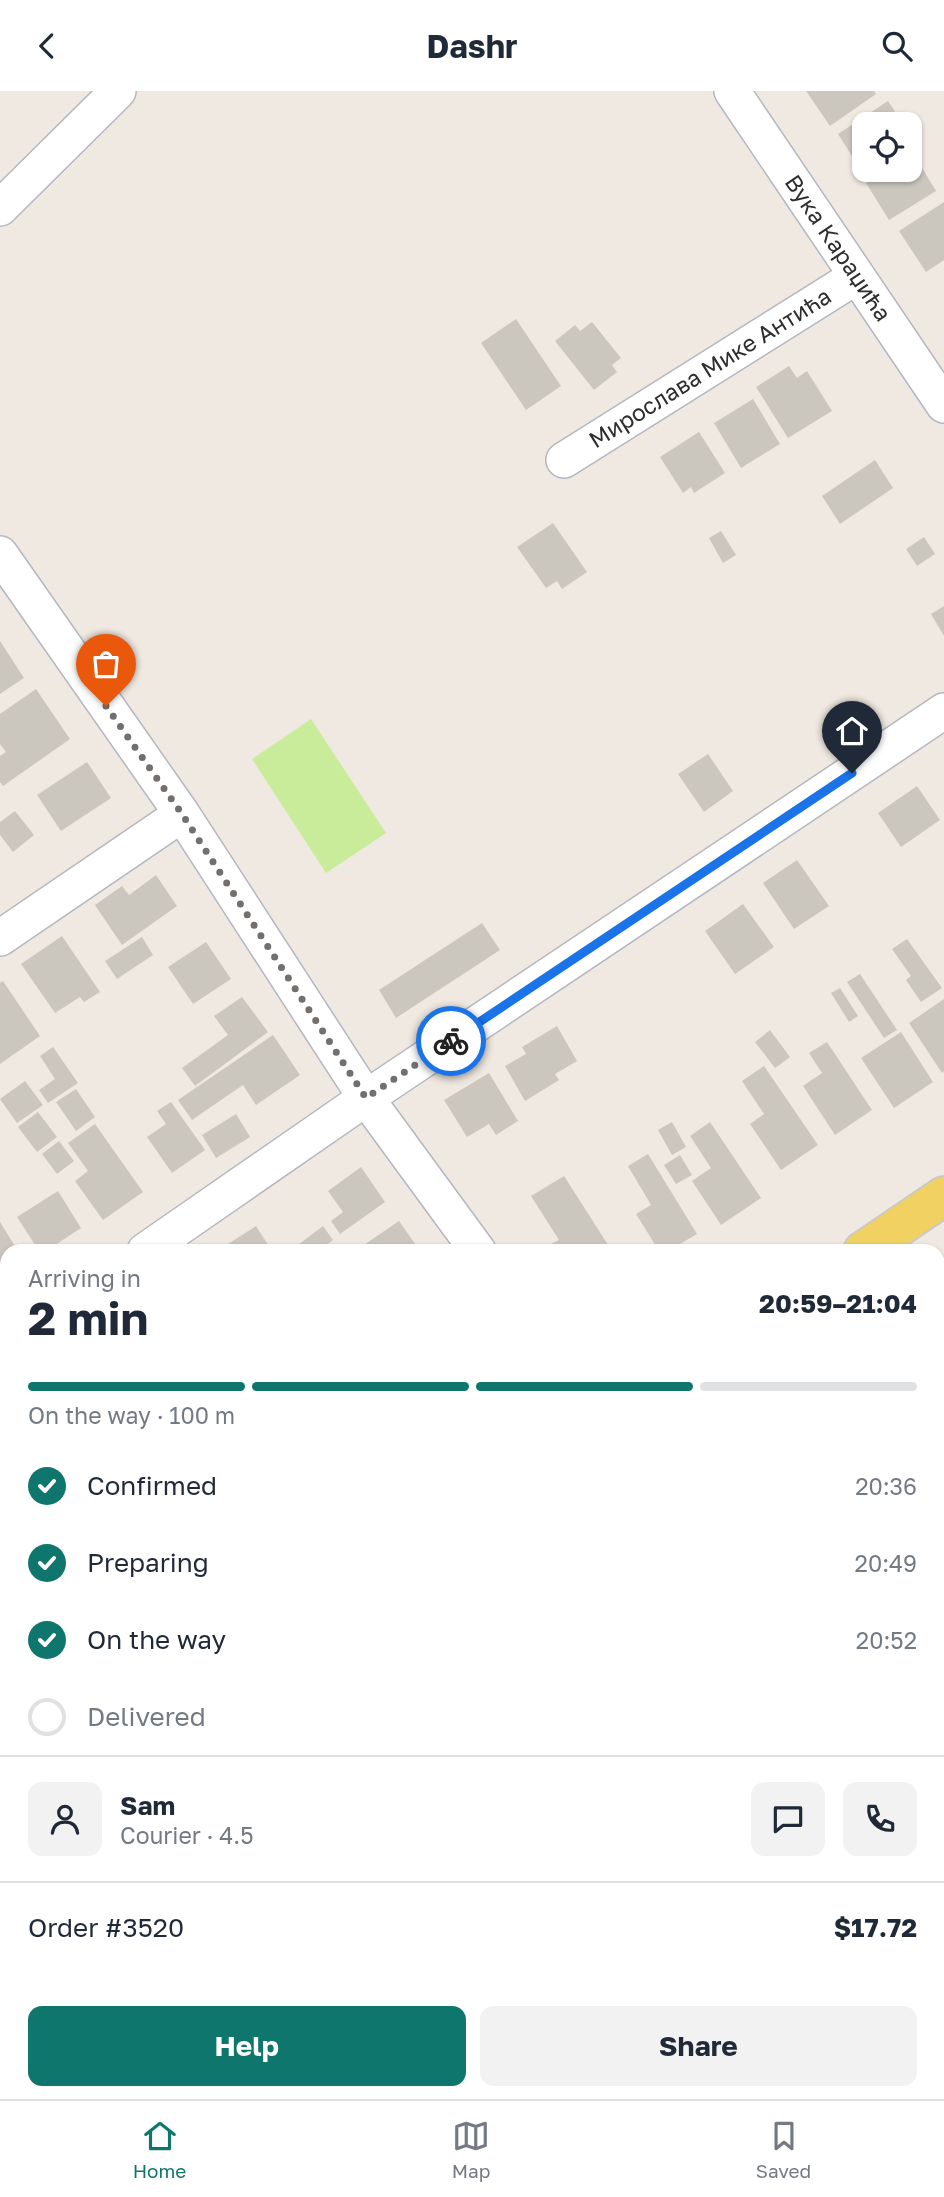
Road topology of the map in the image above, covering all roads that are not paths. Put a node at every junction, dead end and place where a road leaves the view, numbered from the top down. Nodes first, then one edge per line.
1 (118, 91) edge
2 (732, 91) edge
3 (0, 208) edge
4 (857, 276) junction
5 (944, 405) edge
6 (564, 460) dead end
7 (0, 554) edge
8 (944, 711) edge
9 (182, 814) junction
10 (0, 938) edge
11 (366, 1098) junction
12 (944, 1196) edge
13 (155, 1244) edge
14 (473, 1244) edge
15 (873, 1244) edge

1 - 3 street
2 - 4 street, Вука Караџића
4 - 5 street, Вука Караџића
4 - 6 street, Мирослава Мике Антића
7 - 9 street
8 - 11 street
9 - 10 street
9 - 11 street
11 - 13 street
11 - 14 street
12 - 15 main road

